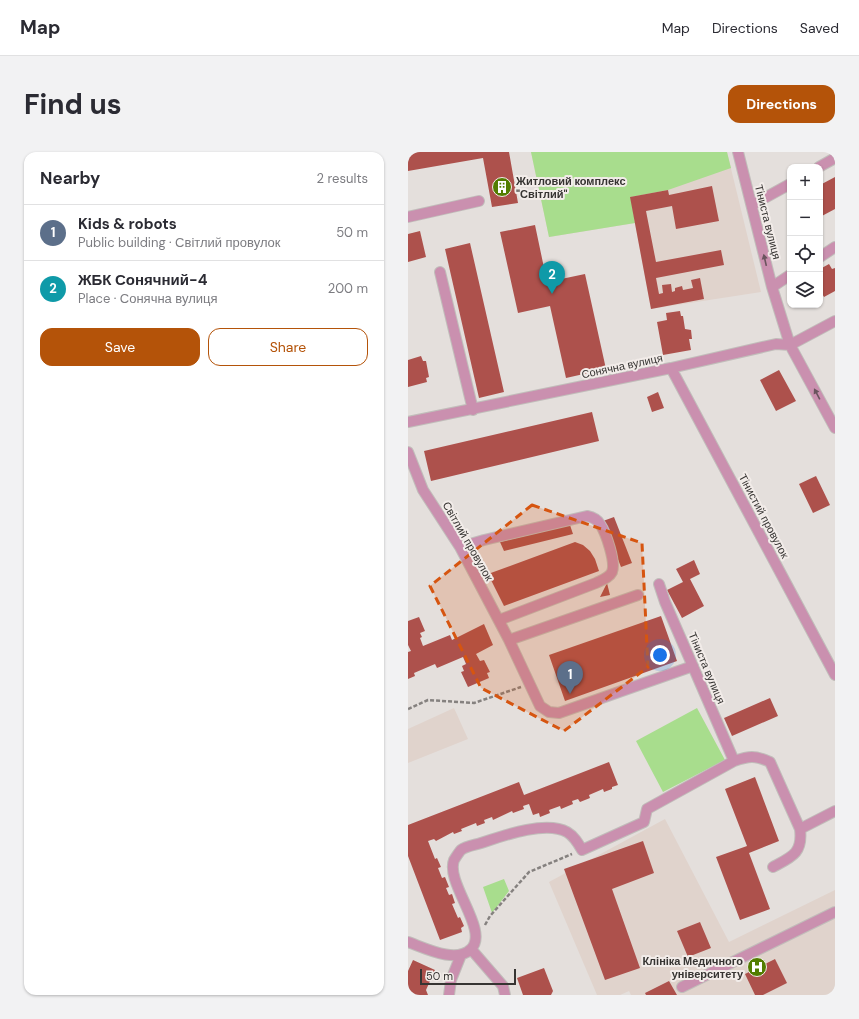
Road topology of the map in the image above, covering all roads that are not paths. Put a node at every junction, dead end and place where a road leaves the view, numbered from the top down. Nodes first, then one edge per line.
1 (738, 152) edge
2 (835, 158) edge
3 (823, 165) edge
4 (787, 186) edge
5 (479, 201) dead end
6 (752, 205) junction
7 (408, 217) edge
8 (835, 248) edge
9 (823, 255) edge
10 (440, 272) dead end
11 (787, 277) edge
12 (772, 287) junction
13 (835, 321) edge
14 (790, 345) junction
15 (671, 368) junction
16 (473, 410) junction
17 (408, 422) edge
18 (835, 428) edge
19 (408, 452) edge
20 (460, 547) junction
21 (659, 584) dead end
22 (638, 595) dead end
23 (498, 620) junction
24 (510, 640) junction
25 (692, 666) junction
26 (835, 675) edge
27 (734, 761) junction
28 (835, 811) edge
29 (800, 829) junction
30 (773, 867) dead end
31 (835, 912) edge
32 (408, 942) edge
33 (471, 949) junction
34 (461, 955) junction
35 (682, 987) dead end
36 (449, 995) edge
37 (505, 995) edge

1 - 6 street, Тіниста вулиця
2 - 3 street
4 - 6 street
5 - 7 street
12 -> 6 street, Тіниста вулиця
8 - 9 street
10 - 16 street
11 - 12 street
12 - 14 street, Тіниста вулиця
13 - 14 street, Сонячна вулиця
14 - 15 street, Сонячна вулиця
18 -> 14 street, Тіниста вулиця
15 - 16 street, Сонячна вулиця
15 - 26 street, Тінистий провулок
16 - 17 street, Сонячна вулиця
19 - 20 street, Світлий провулок
20 - 23 street, Світлий провулок
20 - 23 street
21 - 25 street, Тіниста вулиця
22 - 24 street
23 - 24 street, Світлий провулок
24 - 25 street, Світлий провулок
25 - 27 street, Тіниста вулиця
27 - 29 street
27 - 33 street
28 - 29 street
29 - 30 street
31 - 35 street
32 - 34 street
33 - 34 street
33 - 37 street
34 - 36 street

